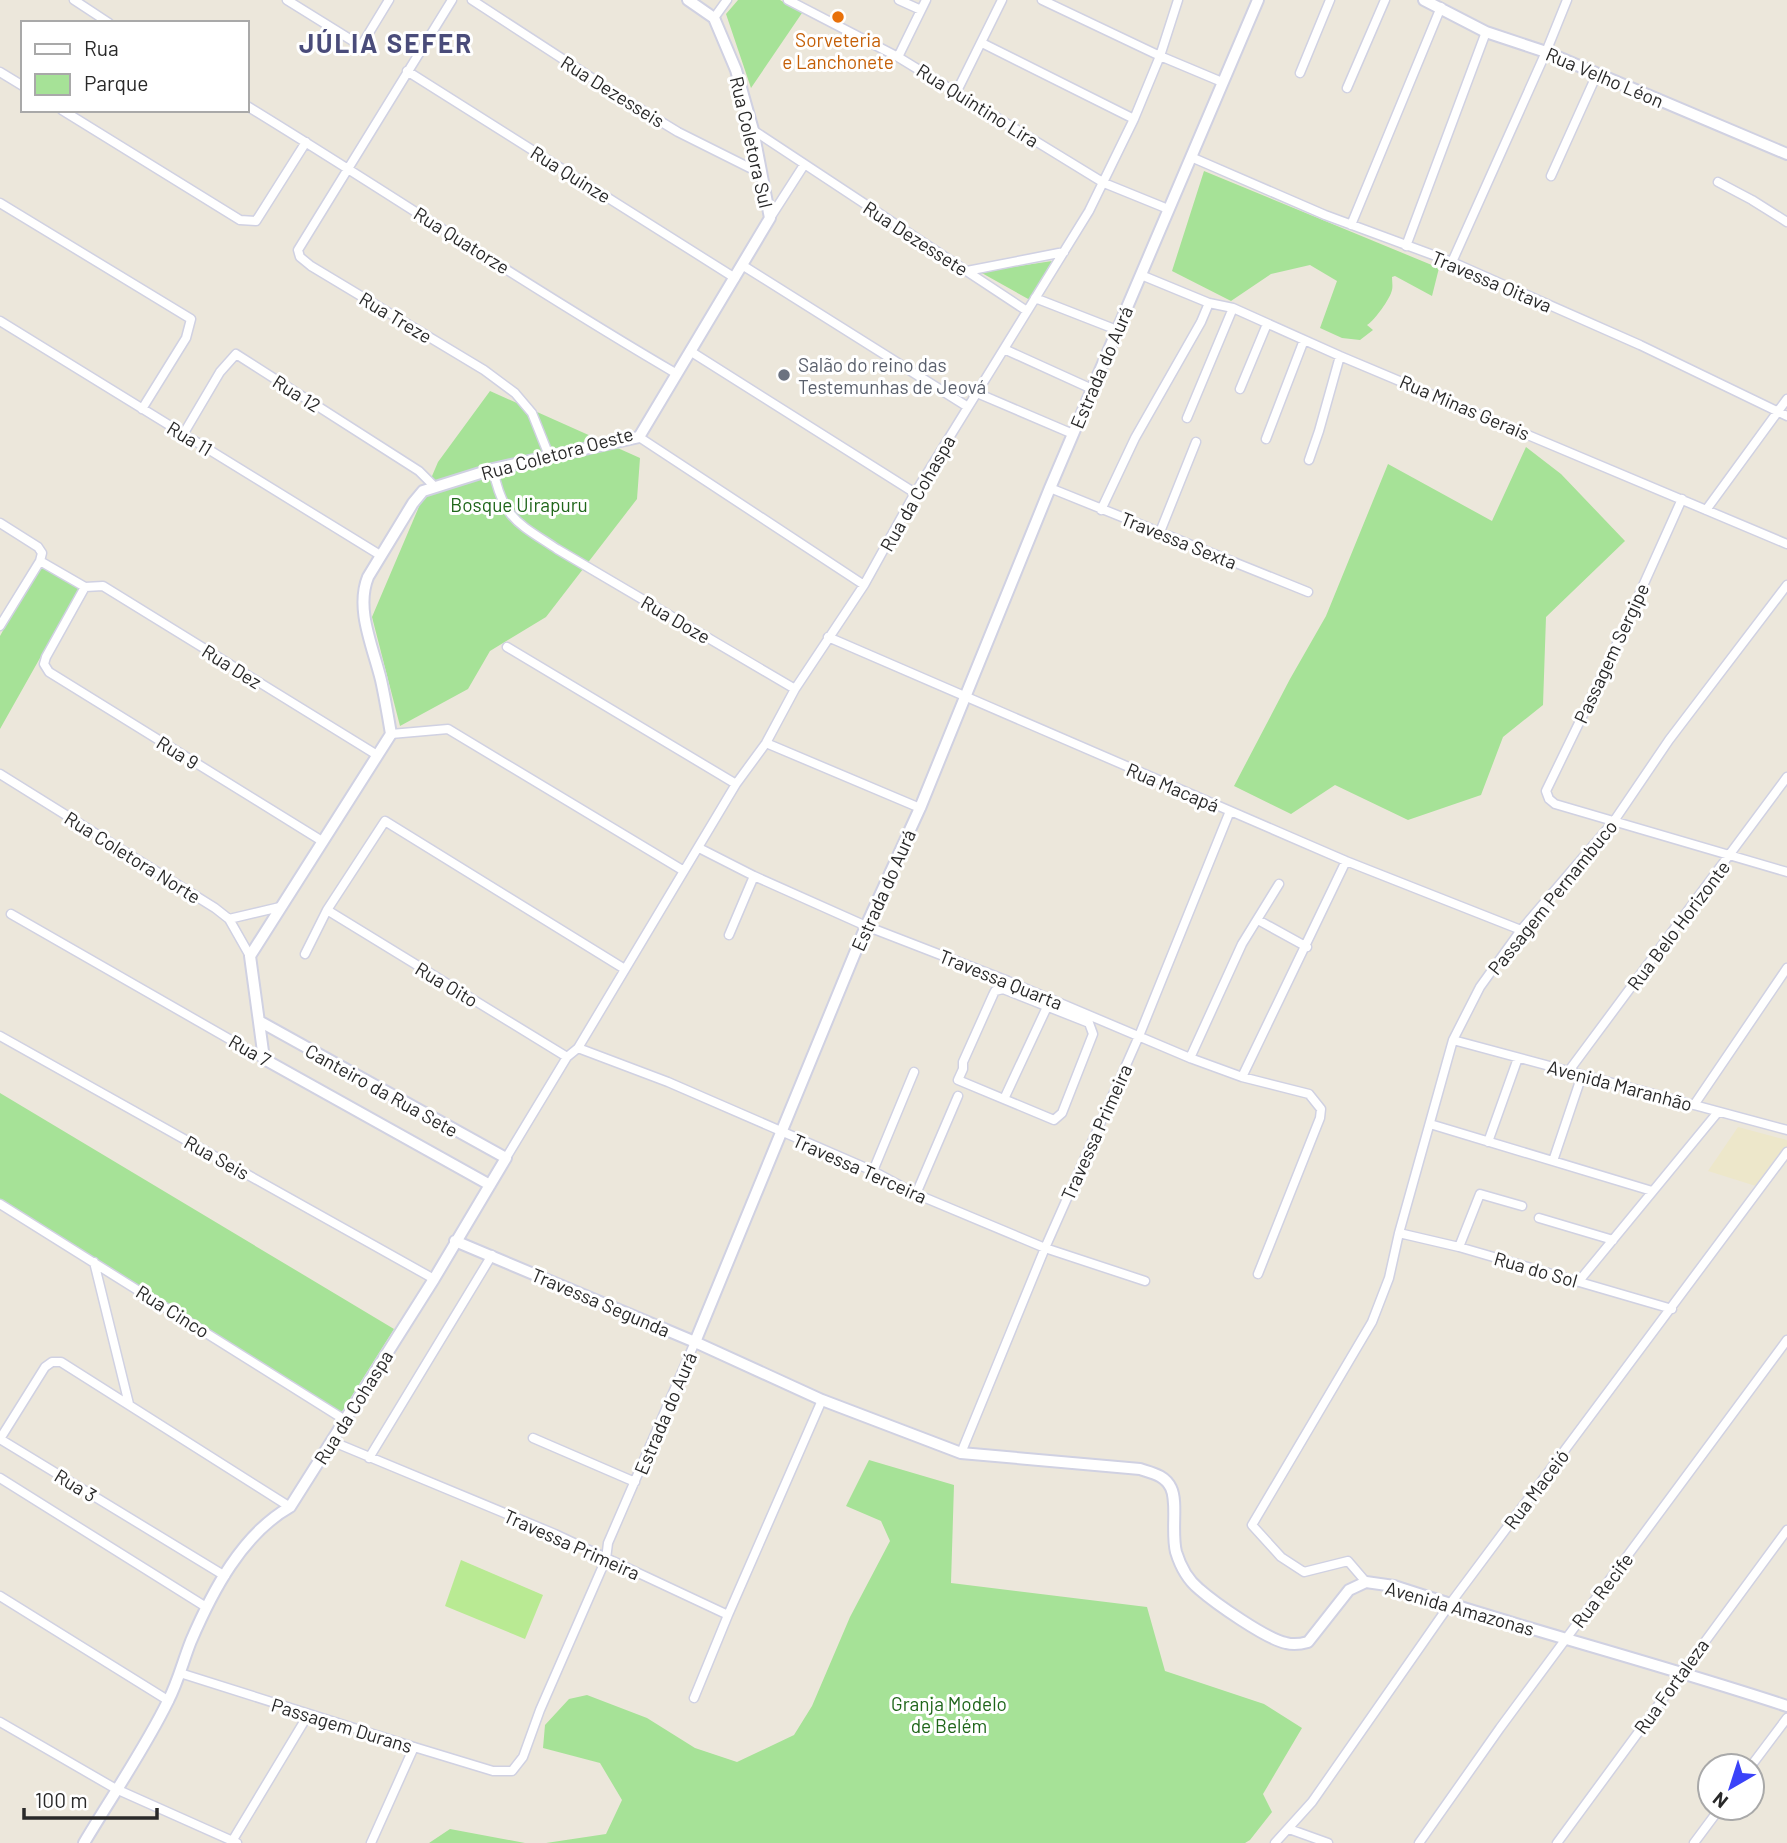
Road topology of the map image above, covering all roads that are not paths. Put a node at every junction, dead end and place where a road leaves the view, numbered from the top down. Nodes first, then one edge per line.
1 (74, 0) edge
2 (287, 0) edge
3 (389, 0) edge
4 (452, 0) edge
5 (472, 0) edge
6 (688, 0) edge
7 (727, 0) edge
8 (788, 0) edge
9 (899, 0) edge
10 (926, 0) edge
11 (1002, 0) edge
12 (1042, 0) edge
13 (1178, 0) edge
14 (1258, 0) edge
15 (1330, 0) edge
16 (1385, 0) edge
17 (1424, 0) edge
18 (1567, 0) edge
19 (1441, 7) junction
20 (921, 10) junction
21 (714, 18) junction
22 (106, 21) edge
23 (1486, 32) junction
24 (982, 43) junction
25 (1546, 52) junction
26 (1160, 56) junction
27 (898, 57) junction
28 (407, 71) junction
29 (0, 72) edge
30 (1300, 72) dead end
31 (1597, 74) junction
32 (1222, 82) junction
33 (21, 85) edge
34 (1347, 88) dead end
35 (957, 91) junction
36 (248, 107) edge
37 (65, 112) edge
38 (1134, 118) junction
39 (753, 130) junction
40 (306, 142) junction
41 (1787, 154) edge
42 (1191, 157) junction
43 (804, 165) junction
44 (349, 169) junction
45 (760, 173) junction
46 (1550, 176) dead end
47 (1718, 182) dead end
48 (1104, 183) junction
49 (0, 203) edge
50 (1168, 209) junction
51 (770, 218) junction
52 (1787, 222) edge
53 (1351, 225) junction
54 (1406, 246) junction
55 (1063, 252) junction
56 (1452, 262) junction
57 (742, 265) junction
58 (967, 271) junction
59 (1141, 275) junction
60 (735, 278) junction
61 (1035, 298) junction
62 (1209, 303) junction
63 (1233, 308) junction
64 (1027, 311) junction
65 (0, 321) edge
66 (1267, 324) junction
67 (1117, 330) junction
68 (1304, 340) junction
69 (1004, 349) junction
70 (690, 351) junction
71 (1340, 356) junction
72 (677, 374) junction
73 (1092, 389) junction
74 (1240, 389) dead end
75 (977, 393) junction
76 (1787, 399) edge
77 (968, 407) junction
78 (142, 409) junction
79 (1778, 411) junction
80 (1787, 416) edge
81 (1187, 418) dead end
82 (184, 433) junction
83 (1073, 434) junction
84 (639, 437) junction
85 (1266, 439) dead end
86 (1196, 442) dead end
87 (550, 458) junction
88 (1309, 460) dead end
89 (493, 469) junction
90 (435, 487) junction
91 (1050, 488) junction
92 (915, 493) junction
93 (1682, 499) junction
94 (1101, 510) junction
95 (1706, 510) junction
96 (0, 523) edge
97 (1160, 532) junction
98 (1787, 544) edge
99 (380, 555) junction
100 (40, 561) junction
101 (864, 585) junction
102 (1787, 585) edge
103 (85, 587) junction
104 (1308, 592) dead end
105 (0, 626) edge
106 (828, 637) junction
107 (507, 647) dead end
108 (795, 689) junction
109 (965, 697) junction
110 (391, 734) junction
111 (766, 743) junction
112 (377, 755) junction
113 (0, 774) edge
114 (1787, 777) edge
115 (736, 784) junction
116 (920, 808) junction
117 (1230, 811) junction
118 (1614, 821) junction
119 (322, 841) junction
120 (699, 848) junction
121 (1730, 855) junction
122 (1346, 861) junction
123 (684, 872) junction
124 (1787, 872) edge
125 (754, 876) junction
126 (1279, 884) dead end
127 (280, 907) junction
128 (327, 910) junction
129 (12, 914) dead end
130 (229, 919) junction
131 (1258, 920) junction
132 (866, 926) junction
133 (1521, 930) junction
134 (729, 935) dead end
135 (1307, 947) junction
136 (305, 954) dead end
137 (250, 956) junction
138 (624, 968) junction
139 (1787, 968) edge
140 (1006, 985) junction
141 (1047, 1007) junction
142 (259, 1021) junction
143 (0, 1036) edge
144 (1139, 1036) junction
145 (1453, 1040) junction
146 (578, 1048) junction
147 (567, 1057) junction
148 (1190, 1058) junction
149 (1518, 1058) junction
150 (264, 1059) junction
151 (914, 1072) dead end
152 (1568, 1072) junction
153 (1582, 1076) junction
154 (1242, 1077) junction
155 (958, 1096) dead end
156 (1004, 1099) junction
157 (1694, 1105) junction
158 (1718, 1112) junction
159 (1430, 1124) junction
160 (1787, 1130) edge
161 (780, 1132) junction
162 (1488, 1142) junction
163 (1787, 1152) edge
164 (506, 1158) junction
165 (1553, 1161) junction
166 (873, 1171) junction
167 (490, 1185) junction
168 (1652, 1191) junction
169 (916, 1194) junction
170 (0, 1204) edge
171 (1522, 1206) dead end
172 (1539, 1218) dead end
173 (1399, 1233) junction
174 (1613, 1240) junction
175 (455, 1241) junction
176 (1459, 1247) junction
177 (1045, 1248) junction
178 (492, 1255) junction
179 (94, 1262) junction
180 (1258, 1274) dead end
181 (433, 1279) junction
182 (1145, 1281) dead end
183 (1579, 1281) junction
184 (1672, 1309) junction
185 (1787, 1340) edge
186 (695, 1342) junction
187 (822, 1400) junction
188 (129, 1404) junction
189 (345, 1420) junction
190 (533, 1438) dead end
191 (331, 1441) junction
192 (961, 1453) junction
193 (369, 1458) junction
194 (0, 1478) edge
195 (635, 1482) junction
196 (290, 1507) junction
197 (1787, 1530) edge
198 (606, 1559) junction
199 (225, 1576) junction
200 (1366, 1582) junction
201 (0, 1596) edge
202 (1450, 1604) junction
203 (206, 1607) junction
204 (728, 1615) junction
205 (1566, 1639) junction
206 (1681, 1671) junction
207 (180, 1673) junction
208 (694, 1698) dead end
209 (169, 1701) junction
210 (1787, 1706) edge
211 (308, 1715) junction
212 (1787, 1718) edge
213 (0, 1722) edge
214 (414, 1747) junction
215 (1762, 1752) edge
216 (505, 1772) joint
217 (116, 1789) junction
218 (1710, 1822) edge
219 (1289, 1829) junction
220 (233, 1842) edge
221 (84, 1843) edge
222 (371, 1843) edge
223 (1275, 1843) edge
224 (1328, 1843) edge
225 (1419, 1843) edge
226 (1557, 1843) edge
227 (1694, 1843) edge

1 - 22 street
2 - 3 street
4 - 28 street
5 - 45 street, Rua Dezesseis
6 - 21 street
7 - 21 street
8 - 27 street, Rua Quintino Lira
9 - 20 street
10 - 20 street
11 - 24 street
12 - 26 street
13 - 26 street, Rua da Cohaspa
14 - 32 street, Estrada do Aurá
15 - 30 street
16 - 34 street
17 - 19 street, Rua Velho Léon
18 - 25 street
19 - 23 street, Rua Velho Léon
19 - 53 street
20 - 27 street
21 - 39 street, Rua Coletora Sul
23 - 25 street, Rua Velho Léon
23 - 54 street
24 - 35 street
24 - 38 street
25 - 31 street, Rua Velho Léon
25 - 56 street
26 - 32 street
26 - 38 street, Rua da Cohaspa
27 - 35 street, Rua Quintino Lira
28 - 44 street
28 - 60 street, Rua Quinze
29 - 33 street
31 - 41 street, Rua Velho Léon
31 - 46 street
32 - 42 street, Estrada do Aurá
35 - 48 street, Rua Quintino Lira
36 - 40 street, Rua Quatorze
37 - 40 street
38 - 48 street, Rua da Cohaspa
39 - 43 street, Rua Dezessete
39 - 45 street, Rua Coletora Sul
40 - 44 street, Rua Quatorze
42 - 50 street, Estrada do Aurá
42 - 53 street, Travessa Oitava
43 - 51 street, Rua Coletora Oeste
43 - 58 street, Rua Dezessete
44 - 72 street, Rua Quatorze
44 - 87 street, Rua Treze
45 - 51 street, Rua Coletora Sul
47 - 52 street
48 - 50 street, Rua Quintino Lira
48 - 55 street, Rua da Cohaspa
49 - 78 street
50 - 59 street, Estrada do Aurá
51 - 57 street, Rua Coletora Oeste
53 - 54 street, Travessa Oitava
54 - 56 street, Travessa Oitava
55 - 58 street
55 - 61 street, Rua da Cohaspa
56 - 79 street, Travessa Oitava
57 - 60 street, Rua Coletora Oeste
57 - 77 street
58 - 64 street, Rua Dezessete
59 - 62 street, Rua Minas Gerais
59 - 67 street, Estrada do Aurá
60 - 70 street, Rua Coletora Oeste
61 - 64 street, Rua da Cohaspa
61 - 67 street
62 - 63 street, Rua Minas Gerais
62 - 94 street
63 - 66 street, Rua Minas Gerais
63 - 81 street
64 - 69 street, Rua da Cohaspa
65 - 78 street, Rua 11
66 - 68 street, Rua Minas Gerais
66 - 74 street
67 - 73 street, Estrada do Aurá
68 - 71 street, Rua Minas Gerais
68 - 85 street
69 - 73 street
69 - 75 street, Rua da Cohaspa
70 - 72 street, Rua Coletora Oeste
70 - 92 street
71 - 88 street
71 - 93 street, Rua Minas Gerais
72 - 84 street, Rua Coletora Oeste
73 - 83 street, Estrada do Aurá
75 - 77 street, Rua da Cohaspa
75 - 83 street
76 - 79 street
77 - 92 street, Rua da Cohaspa
78 - 82 street, Rua 11
79 - 80 street, Travessa Oitava
79 - 95 street
82 - 90 street, Rua 12
82 - 99 street, Rua 11
83 - 91 street, Estrada do Aurá
84 - 87 street, Rua Coletora Oeste
84 - 101 street
86 - 97 street
87 - 89 street, Rua Coletora Oeste
89 - 90 street, Rua Coletora Oeste
89 - 108 street, Rua Doze
90 - 99 street, Rua Coletora Oeste
91 - 94 street, Travessa Sexta
91 - 109 street, Estrada do Aurá
92 - 101 street, Rua da Cohaspa
93 - 95 street, Rua Minas Gerais
93 - 118 street, Passagem Sergipe
94 - 97 street, Travessa Sexta
95 - 98 street, Rua Minas Gerais
96 - 100 street
97 - 104 street, Travessa Sexta
99 - 110 street, Rua Coletora Oeste
100 - 103 street, Rua Dez
100 - 105 street
101 - 106 street, Rua da Cohaspa
102 - 118 street, Passagem Pernambuco
103 - 112 street, Rua Dez
103 - 119 street, Rua 9
106 - 108 street, Rua da Cohaspa
106 - 109 street, Rua Macapá
107 - 115 street
108 - 111 street, Rua da Cohaspa
109 - 116 street, Estrada do Aurá
109 - 117 street, Rua Macapá
110 - 112 street
110 - 123 street
111 - 115 street, Rua da Cohaspa
111 - 116 street
112 - 119 street
113 - 130 street, Rua Coletora Norte
114 - 121 street, Rua Belo Horizonte
115 - 120 street, Rua da Cohaspa
116 - 132 street, Estrada do Aurá
117 - 122 street, Rua Macapá
117 - 144 street, Travessa Primeira
118 - 121 street
118 - 133 street, Passagem Pernambuco
119 - 127 street
120 - 123 street, Rua da Cohaspa
120 - 125 street, Travessa Quarta
121 - 124 street
121 - 152 street, Rua Belo Horizonte
122 - 133 street, Rua Macapá
122 - 135 street
123 - 138 street, Rua da Cohaspa
125 - 132 street, Travessa Quarta
125 - 134 street
126 - 131 street
127 - 130 street
127 - 137 street
128 - 136 street
128 - 138 street
128 - 147 street, Rua Oito
129 - 150 street, Rua 7
130 - 137 street, Rua Coletora Norte
131 - 135 street
131 - 148 street
132 - 140 street, Travessa Quarta
132 - 161 street, Estrada do Aurá
133 - 145 street, Passagem Pernambuco
135 - 154 street
137 - 142 street
138 - 146 street, Rua da Cohaspa
139 - 157 street
140 - 141 street
140 - 144 street, Travessa Quarta
140 - 156 street
141 - 156 street
141 - 156 street
142 - 150 street
142 - 164 street, Canteiro da Rua Sete
143 - 181 street, Rua Seis
144 - 148 street, Travessa Quarta
144 - 177 street, Travessa Primeira
145 - 149 street, Avenida Maranhão
145 - 159 street, Passagem Pernambuco
146 - 147 street, Rua da Cohaspa
146 - 161 street, Travessa Terceira
147 - 164 street, Rua da Cohaspa
148 - 154 street, Travessa Quarta
149 - 152 street, Avenida Maranhão
149 - 162 street
150 - 167 street, Rua 7
151 - 166 street
152 - 153 street, Avenida Maranhão
153 - 157 street, Avenida Maranhão
153 - 165 street
154 - 180 street, Travessa Quarta
155 - 169 street
157 - 158 street, Avenida Maranhão
158 - 160 street, Avenida Maranhão
158 - 168 street
159 - 162 street
159 - 173 street, Passagem Pernambuco
161 - 166 street, Travessa Terceira
161 - 186 street, Estrada do Aurá
162 - 165 street
163 - 184 street, Rua Maceió
164 - 167 street, Rua da Cohaspa
165 - 168 street
166 - 169 street, Travessa Terceira
167 - 175 street, Rua da Cohaspa
168 - 174 street
169 - 177 street, Travessa Terceira
170 - 179 street, Rua Cinco
171 - 176 street
172 - 174 street
173 - 176 street, Rua do Sol
173 - 200 street, Passagem Pernambuco
174 - 183 street
175 - 178 street, Travessa Segunda
175 - 181 street, Rua da Cohaspa
176 - 183 street, Rua do Sol
177 - 182 street, Travessa Terceira
177 - 192 street, Travessa Primeira
178 - 186 street, Travessa Segunda
178 - 193 street
179 - 188 street
179 - 189 street, Rua Cinco
181 - 189 street, Rua da Cohaspa
183 - 184 street, Rua do Sol
184 - 202 street, Rua Maceió
185 - 205 street, Rua Recife
186 - 187 street, Travessa Segunda
186 - 195 street, Estrada do Aurá
187 - 192 street, Travessa Segunda
187 - 204 street
188 - 196 street
188 - 199 street, Rua 3
189 - 191 street, Rua da Cohaspa
190 - 195 street
191 - 193 street, Travessa Primeira
191 - 196 street, Rua da Cohaspa
192 - 200 street, Avenida Amazonas
193 - 198 street, Travessa Primeira
194 - 203 street
195 - 198 street, Estrada do Aurá
196 - 199 street, Rua da Cohaspa
197 - 206 street, Rua Fortaleza
198 - 204 street, Travessa Primeira
198 - 216 street, Estrada do Aurá
199 - 203 street, Rua da Cohaspa
200 - 202 street, Avenida Amazonas
201 - 209 street
202 - 205 street, Avenida Amazonas
202 - 219 street, Rua Maceió
203 - 207 street, Rua da Cohaspa
204 - 208 street
205 - 206 street, Avenida Amazonas
205 - 225 street, Rua Recife
206 - 210 street, Avenida Amazonas
206 - 226 street, Rua Fortaleza
207 - 209 street, Rua da Cohaspa
207 - 211 street, Passagem Durans
209 - 217 street, Rua da Cohaspa
211 - 214 street, Passagem Durans
211 - 220 street
212 - 215 street
213 - 217 street
214 - 216 street, Passagem Durans
214 - 222 street
217 - 220 street
217 - 221 street, Rua da Cohaspa
218 - 227 street
219 - 223 street, Rua Maceió
219 - 224 street

